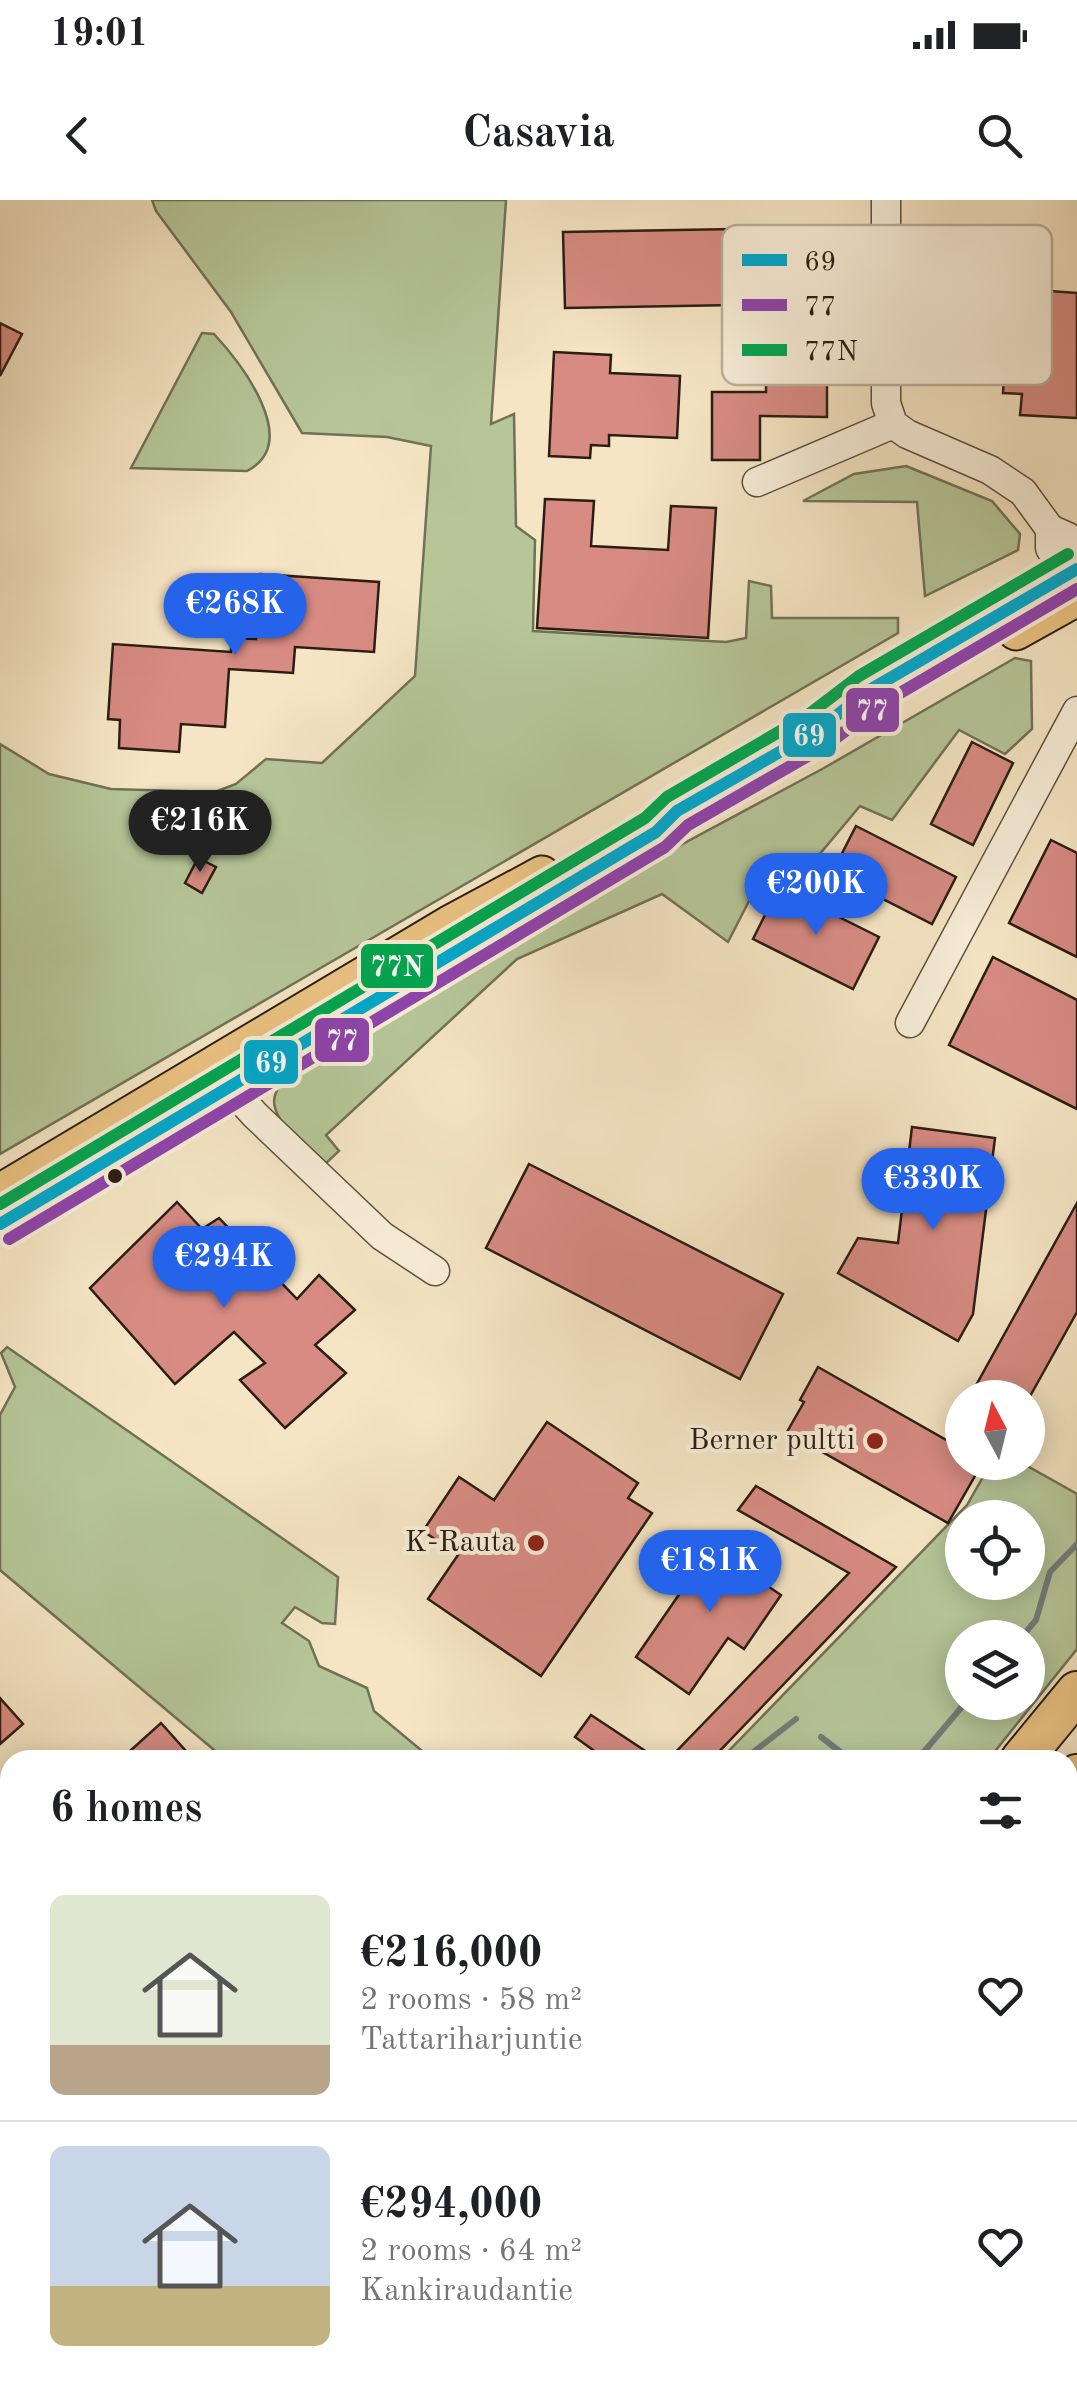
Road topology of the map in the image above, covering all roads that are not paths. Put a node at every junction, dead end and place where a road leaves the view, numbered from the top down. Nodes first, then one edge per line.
1 (886, 385) edge
2 (893, 424) junction
3 (757, 482) dead end
4 (1075, 575) edge
5 (1077, 711) edge
6 (910, 1023) dead end
7 (220, 1077) junction
8 (0, 1192) edge
9 (0, 1224) edge
10 (434, 1271) dead end
11 (1077, 1692) edge
12 (1029, 1750) edge

1 - 2 street
2 - 3 street
2 - 4 street
4 - 7 main road
5 - 6 street
7 - 8 main road
7 - 9 main road
7 - 10 street
11 - 12 highway

